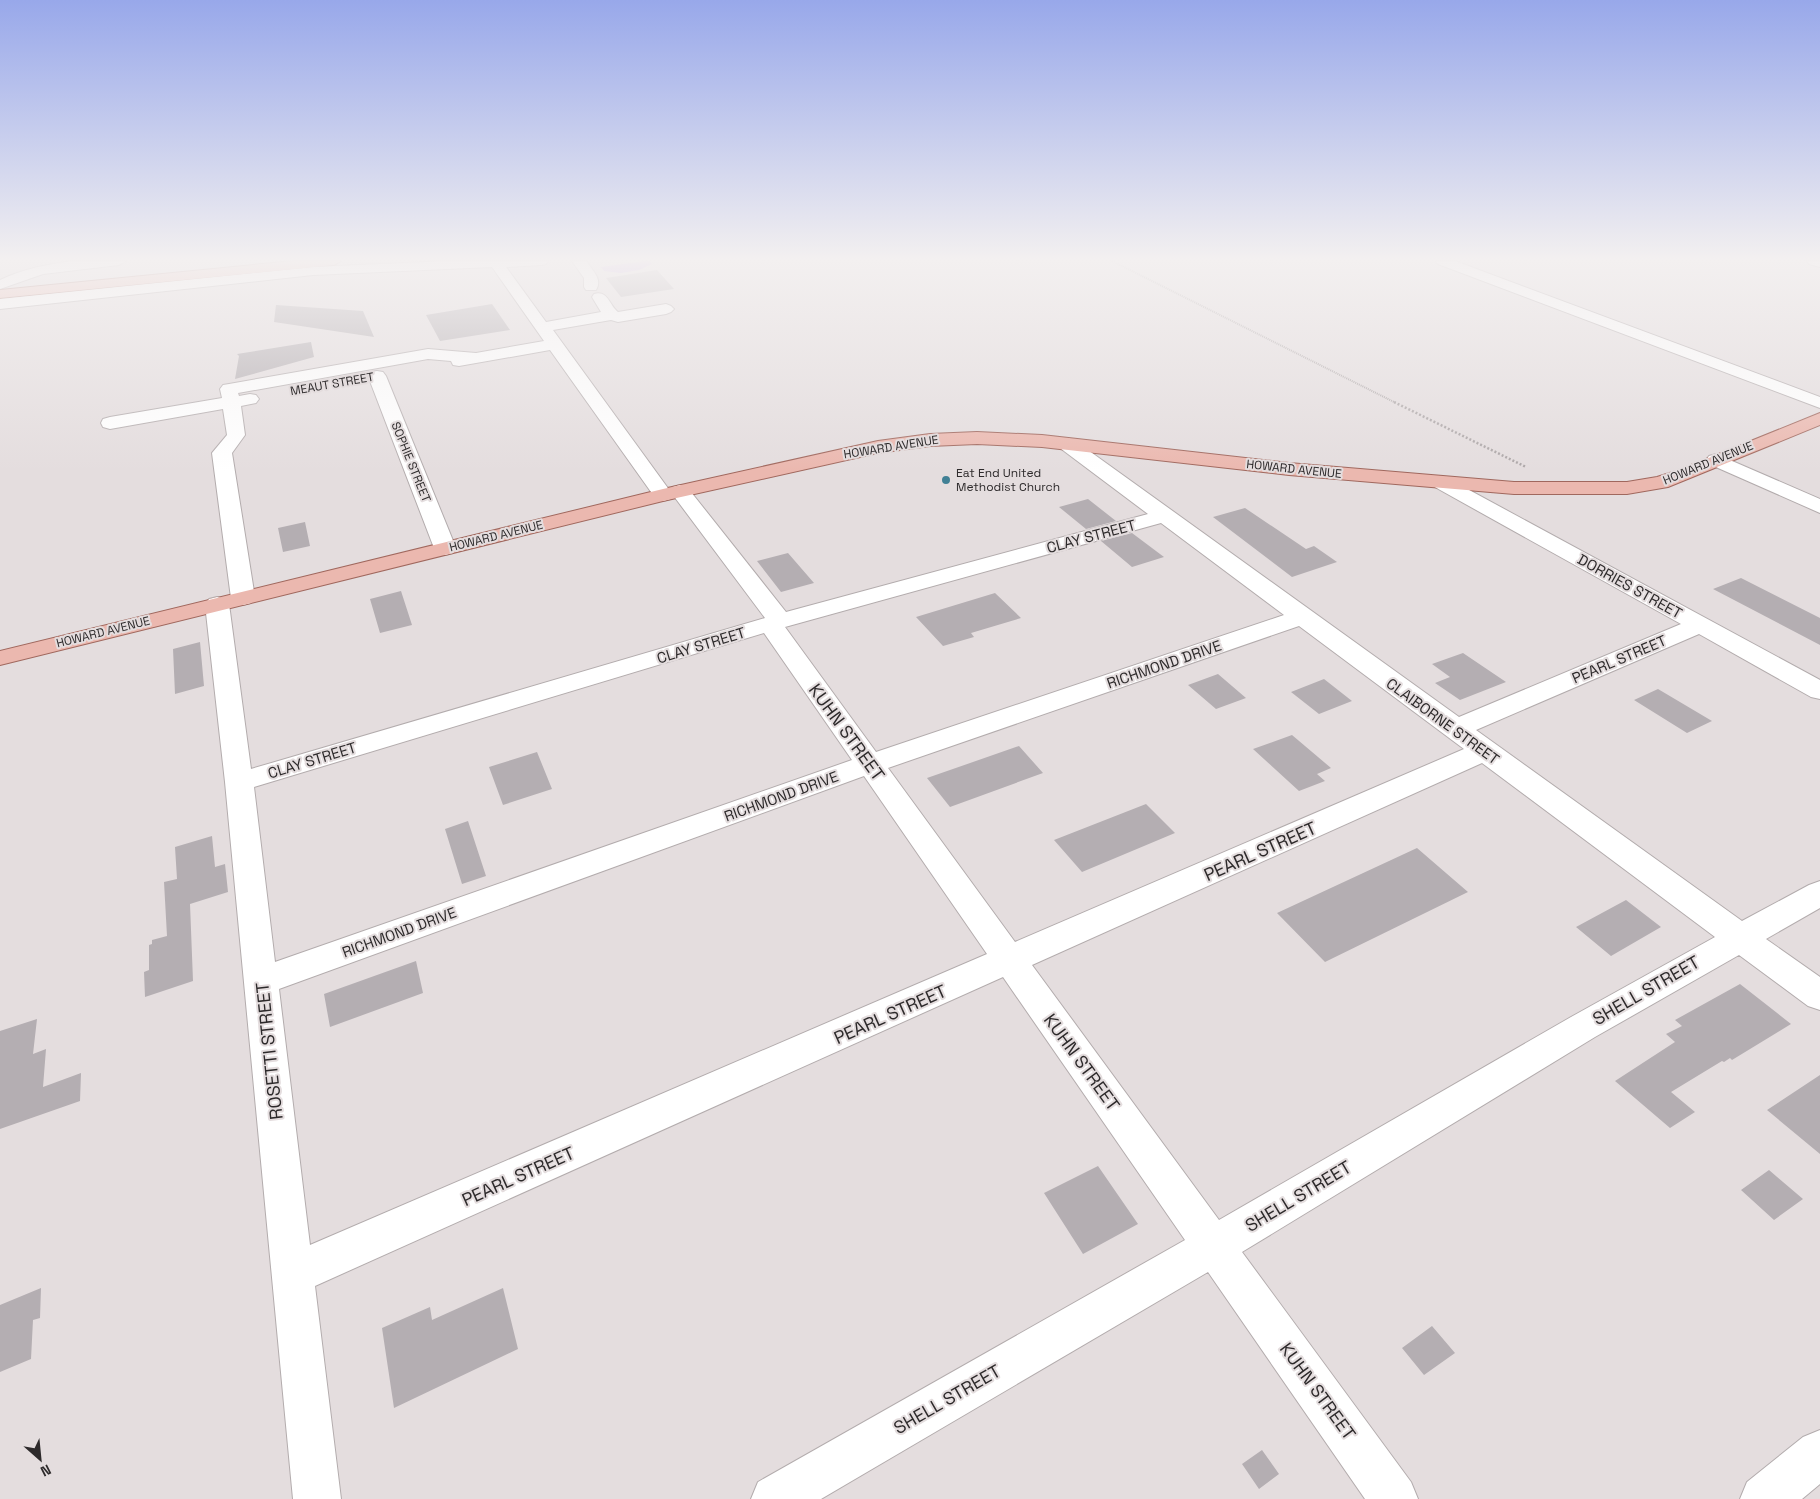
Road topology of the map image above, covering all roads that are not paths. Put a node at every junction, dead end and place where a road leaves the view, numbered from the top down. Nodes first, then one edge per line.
1 (545, 331) edge
2 (1629, 331) edge
3 (554, 344) junction
4 (476, 358) junction
5 (377, 376) junction
6 (231, 402) junction
7 (1820, 403) edge
8 (1820, 418) edge
9 (110, 423) dead end
10 (1067, 444) junction
11 (1716, 460) junction
12 (1440, 482) junction
13 (672, 493) junction
14 (1820, 507) edge
15 (1164, 516) junction
16 (445, 548) junction
17 (230, 601) junction
18 (1302, 617) junction
19 (775, 623) junction
20 (1700, 625) junction
21 (0, 658) edge
22 (1820, 690) edge
23 (1454, 728) junction
24 (1485, 751) junction
25 (870, 764) junction
26 (239, 782) junction
27 (1820, 893) edge
28 (1739, 937) junction
29 (1010, 961) junction
30 (261, 982) junction
31 (1820, 996) edge
32 (1214, 1246) junction
33 (293, 1274) junction
34 (1820, 1454) edge
35 (317, 1499) edge
36 (775, 1499) edge
37 (1394, 1499) edge
38 (1764, 1499) edge

1 - 3 street, KUHN STREET
2 - 7 street
3 - 4 street, MEAUT STREET
3 - 13 street, KUHN STREET
4 - 5 street, MEAUT STREET
4 - 6 street
5 - 6 street, MEAUT STREET
5 - 16 street, SOPHIE STREET
6 - 9 street, MEAUT STREET
6 - 17 street, ROSETTI STREET
8 - 11 main road, HOWARD AVENUE
10 - 12 main road, HOWARD AVENUE
10 - 13 main road, HOWARD AVENUE
10 - 15 street, CLAIBORNE STREET
11 - 12 main road, HOWARD AVENUE
11 - 14 street
12 - 20 street, DORRIES STREET
13 - 16 main road, HOWARD AVENUE
13 - 19 street, KUHN STREET
15 - 18 street, CLAIBORNE STREET
15 - 19 street, CLAY STREET
16 - 17 main road, HOWARD AVENUE
17 - 21 main road, HOWARD AVENUE
17 - 26 street, ROSETTI STREET
18 - 23 street, CLAIBORNE STREET
18 - 25 street, RICHMOND DRIVE
19 - 25 street, KUHN STREET
19 - 26 street, CLAY STREET
20 - 22 street, DORRIES STREET
20 - 23 street, PEARL STREET
23 - 24 street, CLAIBORNE STREET
24 - 28 street, CLAIBORNE STREET
24 - 29 street, PEARL STREET
25 - 29 street, KUHN STREET
25 - 30 street, RICHMOND DRIVE
26 - 30 street, ROSETTI STREET
27 - 28 street, SHELL STREET
28 - 31 street, CLAIBORNE STREET
28 - 32 street, SHELL STREET
29 - 32 street, KUHN STREET
29 - 33 street, PEARL STREET
30 - 33 street, ROSETTI STREET
32 - 36 street, SHELL STREET
32 - 37 street, KUHN STREET
33 - 35 street, ROSETTI STREET
34 - 38 street

